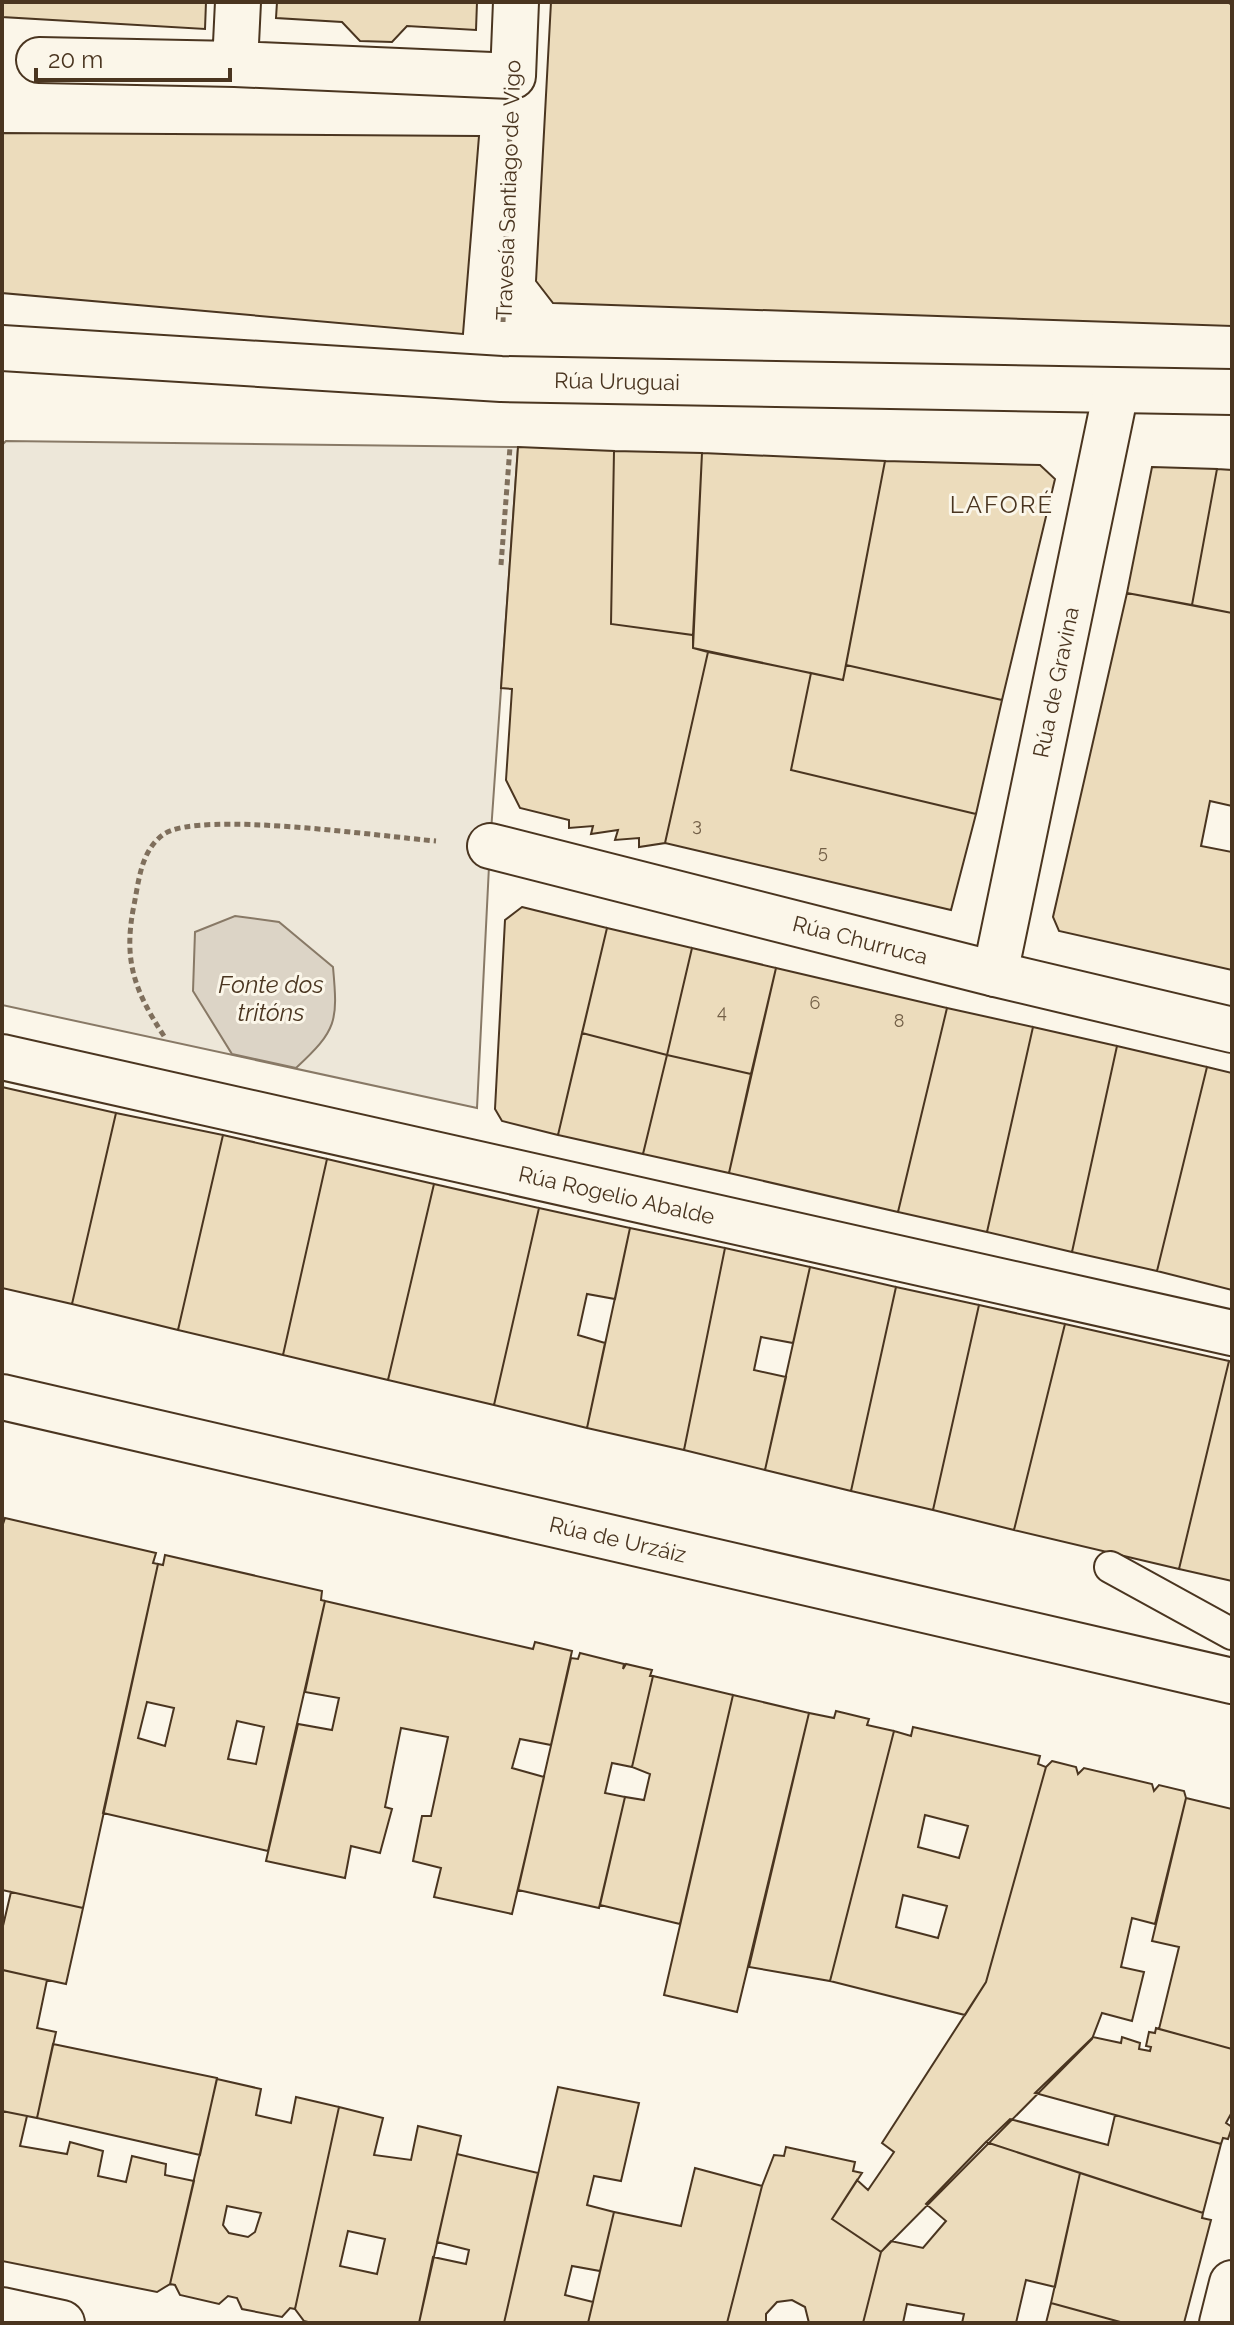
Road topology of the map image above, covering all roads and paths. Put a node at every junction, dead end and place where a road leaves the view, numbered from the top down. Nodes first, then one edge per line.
1 (238, 2) edge
2 (516, 2) edge
3 (39, 60) dead end
4 (235, 64) junction
5 (513, 76) junction
6 (2, 348) edge
7 (501, 379) junction
8 (1116, 391) junction
9 (1232, 392) edge
10 (510, 447) dead end
11 (501, 565) dead end
12 (490, 846) joint
13 (995, 974) junction
14 (1232, 1030) edge
15 (2, 1057) edge
16 (173, 1095) junction
17 (1232, 1333) edge
18 (2, 1397) edge
19 (1110, 1567) dead end
20 (1232, 1634) edge
21 (1232, 1681) edge
22 (1232, 2283) edge
23 (2, 2310) edge
24 (62, 2323) edge
25 (1222, 2323) edge

1 - 4 street
2 - 5 street, Travesía Santiago de Vigo
3 - 4 street
4 - 5 street
5 - 7 path, Travesía Santiago de Vigo
6 - 7 street, Rúa Uruguai
7 - 8 street, Rúa Uruguai
8 - 9 street, Rúa Uruguai
8 - 13 street, Rúa de Gravina
10 - 11 path
12 - 13 street, Rúa Churruca
12 - 16 path
13 - 14 street, Rúa Churruca
15 - 16 street, Rúa Rogelio Abalde
16 - 17 street, Rúa Rogelio Abalde
18 - 21 street, Rúa de Urzáiz
19 - 20 lane
22 - 25 street
23 - 24 street

